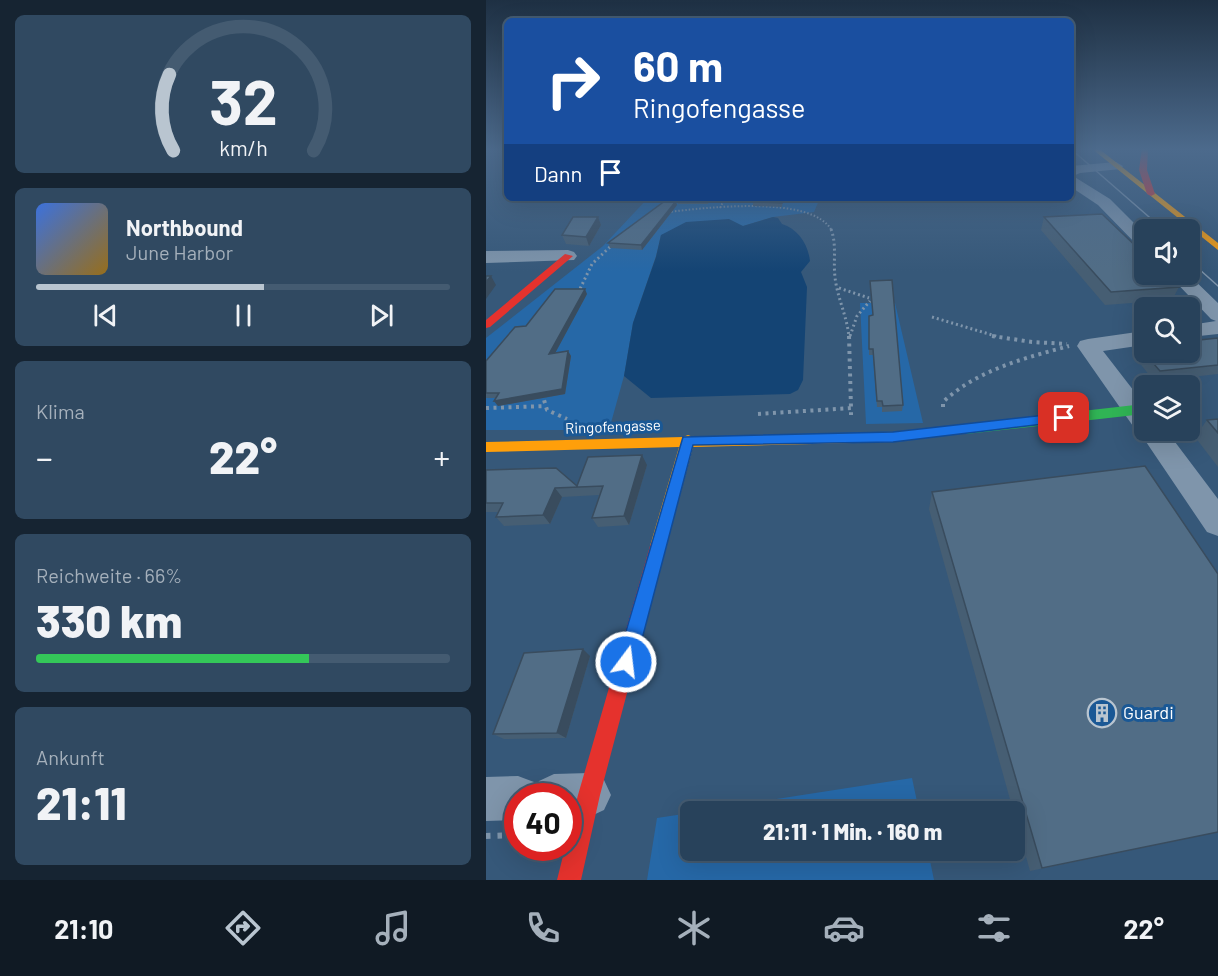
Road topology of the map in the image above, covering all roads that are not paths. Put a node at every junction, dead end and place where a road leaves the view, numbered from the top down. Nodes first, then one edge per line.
1 (1085, 189) edge
2 (1146, 189) edge
3 (1149, 189) edge
4 (1151, 194) junction
5 (1134, 232) edge
6 (1218, 247) edge
7 (568, 255) joint
8 (486, 257) edge
9 (1188, 285) edge
10 (1218, 315) edge
11 (486, 325) edge
12 (1218, 327) edge
13 (1200, 330) edge
14 (1134, 339) edge
15 (1134, 409) edge
16 (1134, 422) edge
17 (688, 440) junction
18 (1158, 441) edge
19 (486, 447) edge
20 (1218, 523) edge
21 (576, 783) edge
22 (504, 798) edge
23 (486, 799) edge
24 (570, 861) edge
25 (569, 880) edge

1 - 5 street
2 - 4 street
3 - 4 street
4 - 6 street
7 - 8 street
7 - 11 street
9 - 10 street
12 - 13 street
14 - 15 street
16 - 17 street, Ringofengasse
17 - 19 street, Ringofengasse
17 - 21 street
18 - 20 street
22 - 23 street
24 - 25 street

